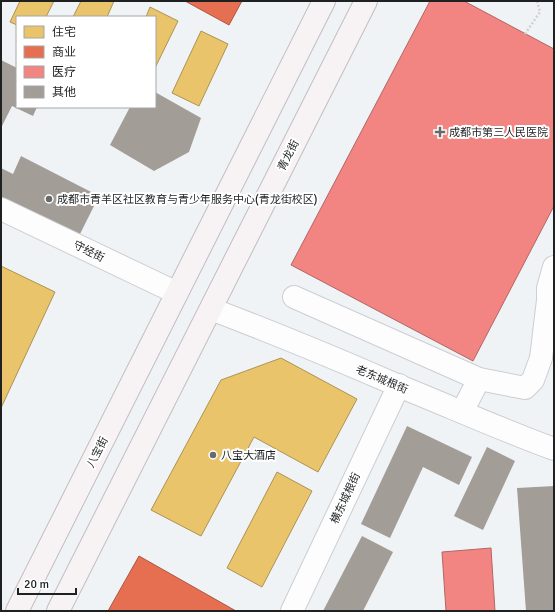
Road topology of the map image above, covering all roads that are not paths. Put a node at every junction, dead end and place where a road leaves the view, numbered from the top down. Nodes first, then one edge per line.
1 (324, 1) edge
2 (366, 1) edge
3 (1, 209) edge
4 (554, 267) edge
5 (177, 293) junction
6 (294, 297) dead end
7 (551, 301) edge
8 (211, 308) junction
9 (480, 379) junction
10 (399, 385) junction
11 (462, 412) junction
12 (554, 449) edge
13 (16, 611) edge
14 (58, 611) edge
15 (292, 611) edge

1 - 5 main road
2 - 8 main road, 青龙街
3 - 5 street, 守经街
4 - 7 street
5 - 13 main road, 八宝街
6 - 9 street
7 - 9 street
8 - 10 street, 老东城根街
8 - 14 main road
9 - 11 street
10 - 11 street, 老东城根街
10 - 15 street, 横东城根街
11 - 12 street, 老东城根街

